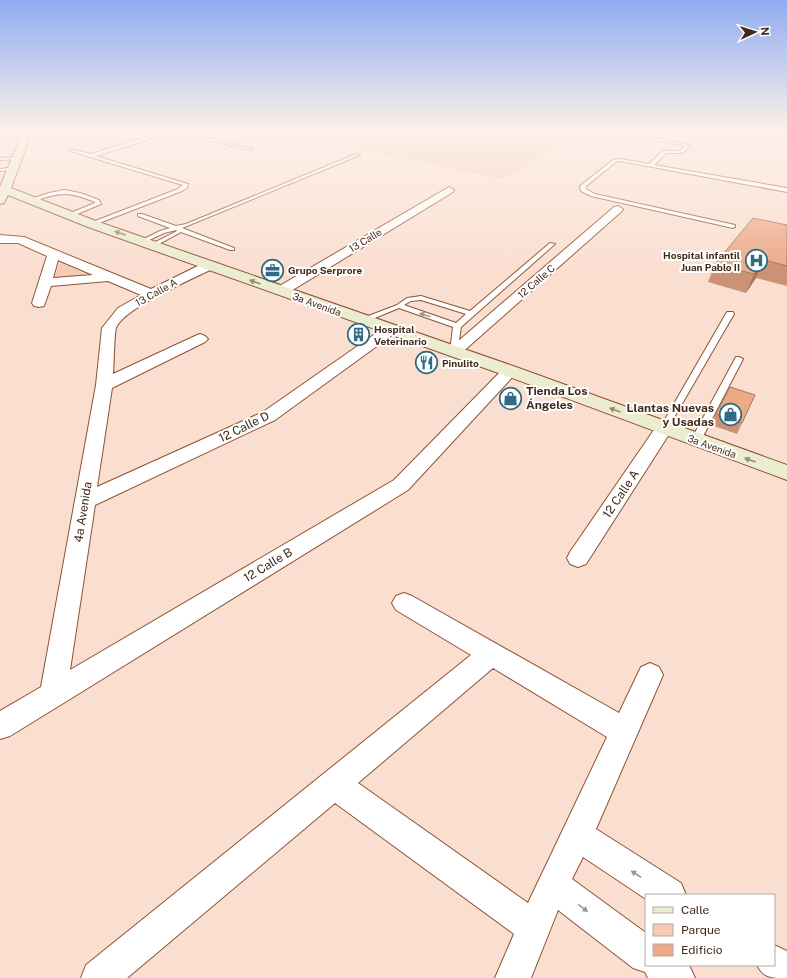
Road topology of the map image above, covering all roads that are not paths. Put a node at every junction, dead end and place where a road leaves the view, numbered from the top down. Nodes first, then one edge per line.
1 (13, 177) edge
2 (161, 177) edge
3 (307, 177) edge
4 (595, 177) edge
5 (717, 177) edge
6 (449, 190) dead end
7 (787, 190) edge
8 (32, 200) junction
9 (6, 203) edge
10 (50, 208) junction
11 (618, 209) dead end
12 (140, 214) dead end
13 (70, 215) junction
14 (92, 224) junction
15 (733, 226) dead end
16 (179, 229) junction
17 (0, 239) edge
18 (148, 243) junction
19 (552, 244) dead end
20 (232, 249) dead end
21 (54, 253) junction
22 (210, 265) junction
23 (110, 276) junction
24 (44, 283) junction
25 (281, 291) junction
26 (151, 294) junction
27 (39, 303) dead end
28 (399, 306) junction
29 (470, 313) junction
30 (730, 314) dead end
31 (362, 320) junction
32 (457, 326) junction
33 (109, 328) joint
34 (390, 330) junction
35 (200, 339) dead end
36 (454, 352) junction
37 (738, 359) dead end
38 (510, 372) junction
39 (104, 385) junction
40 (664, 428) junction
41 (696, 440) junction
42 (787, 473) edge
43 (84, 501) junction
44 (578, 558) dead end
45 (404, 603) dead end
46 (492, 654) junction
47 (650, 675) dead end
48 (53, 696) junction
49 (0, 726) edge
50 (624, 731) junction
51 (334, 784) junction
52 (577, 835) junction
53 (552, 885) junction
54 (666, 894) edge
55 (534, 928) junction
56 (645, 954) edge
57 (775, 964) edge
58 (661, 966) edge
59 (787, 972) edge
60 (98, 978) edge
61 (513, 978) edge
62 (677, 978) edge

1 - 9 main road
2 - 14 lane
3 - 16 lane
4 - 15 lane
5 - 7 lane
6 - 25 street, 13 Calle
8 - 9 main road, 3a Avenida
8 - 10 main road, 3a Avenida
8 - 13 lane
9 - 10 main road
10 - 13 main road, 3a Avenida
11 - 36 street, 12 Calle C
12 - 16 lane
13 - 14 main road, 3a Avenida
18 -> 14 main road, 3a Avenida
16 - 18 lane
16 - 18 lane
16 - 20 lane
17 - 21 street
18 - 22 main road, 3a Avenida
19 - 29 lane
21 - 23 street
21 - 24 street
25 -> 22 main road, 3a Avenida
22 - 26 street, 13 Calle A
23 - 24 street
23 - 26 street
24 - 27 street
25 - 31 main road, 3a Avenida
26 - 33 street, 13 Calle A
28 - 29 lane
28 - 31 lane
32 -> 28 lane
29 - 32 lane
30 - 40 lane
31 - 34 main road, 3a Avenida
32 - 36 lane
33 - 39 street, 4a Avenida
34 - 36 main road, 3a Avenida
34 - 43 street, 12 Calle D
35 - 39 street
36 - 38 main road, 3a Avenida
37 - 41 lane
40 -> 38 main road, 3a Avenida
38 - 48 street, 12 Calle B
39 - 43 street, 4a Avenida
40 - 41 main road, 3a Avenida
40 - 44 street, 12 Calle A
42 -> 41 main road, 3a Avenida
43 - 48 street, 4a Avenida
45 - 46 street
46 - 50 street
46 - 51 street
47 - 50 street
48 - 49 street, 12 Calle B
50 - 52 street
51 - 55 street
51 - 60 street
52 - 53 street
54 -> 52 street
53 - 55 street
53 -> 56 street
55 - 61 street
57 - 59 street
58 - 62 street

